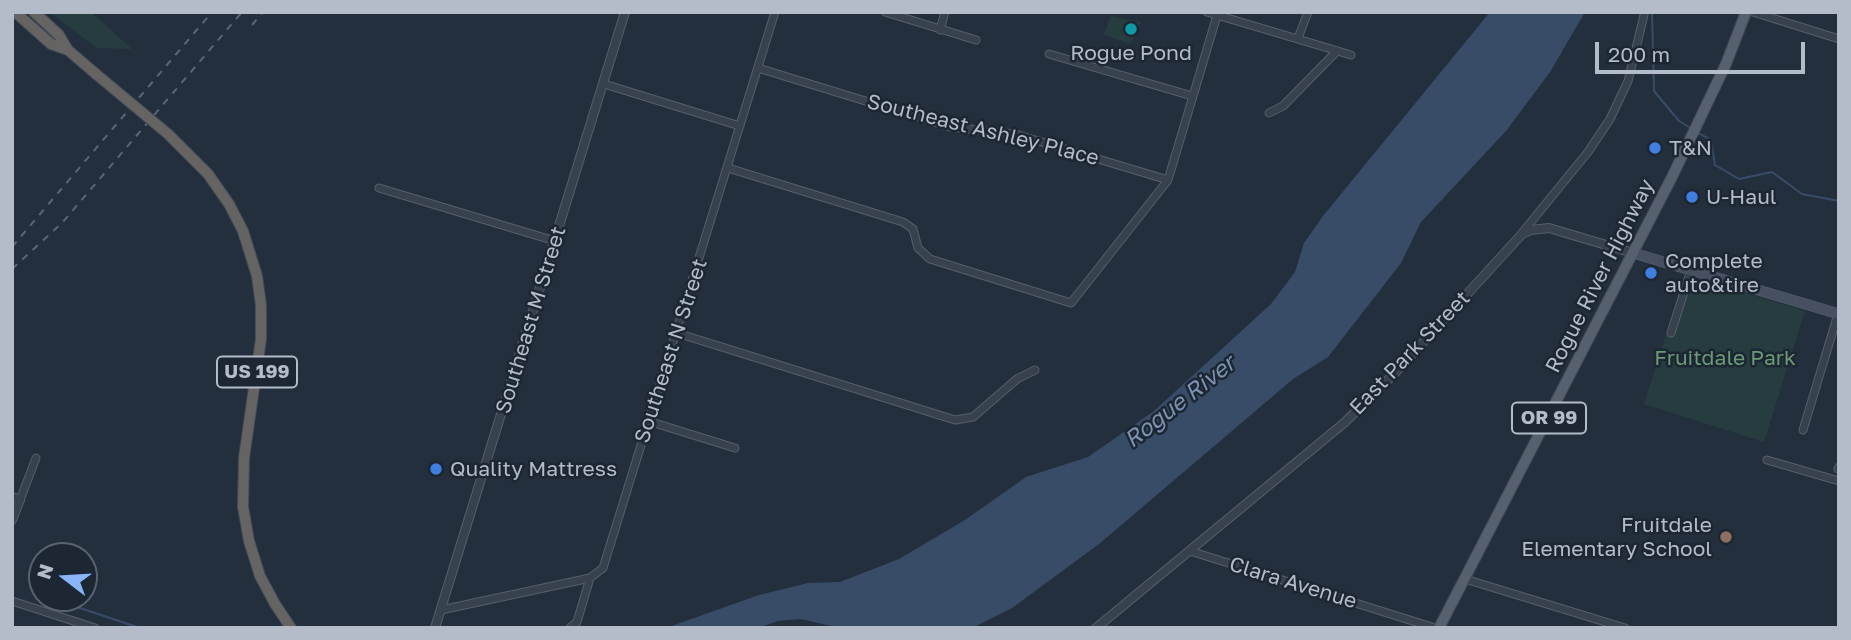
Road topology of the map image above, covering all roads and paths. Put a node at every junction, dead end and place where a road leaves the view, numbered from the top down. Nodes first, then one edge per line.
1 (15, 12) edge
2 (34, 12) edge
3 (775, 12) edge
4 (885, 12) edge
5 (945, 12) edge
6 (1207, 12) edge
7 (1308, 12) edge
8 (1746, 12) edge
9 (1753, 12) edge
10 (623, 13) edge
11 (1218, 14) edge
12 (1644, 15) dead end
13 (940, 30) junction
14 (1298, 38) junction
15 (1839, 39) edge
16 (976, 40) dead end
17 (68, 50) junction
18 (1337, 51) junction
19 (1049, 54) dead end
20 (1351, 55) dead end
21 (758, 68) junction
22 (604, 84) junction
23 (1192, 96) junction
24 (1269, 113) dead end
25 (740, 126) junction
26 (728, 168) junction
27 (1168, 180) junction
28 (379, 188) dead end
29 (1522, 234) junction
30 (555, 241) junction
31 (1633, 253) junction
32 (1691, 270) junction
33 (1838, 314) edge
34 (677, 333) junction
35 (1671, 333) dead end
36 (1035, 370) dead end
37 (648, 421) junction
38 (1802, 430) dead end
39 (735, 448) dead end
40 (36, 458) dead end
41 (1767, 460) dead end
42 (1839, 481) edge
43 (16, 498) edge
44 (12, 520) edge
45 (1190, 551) junction
46 (590, 578) junction
47 (1465, 579) junction
48 (12, 601) edge
49 (441, 610) junction
50 (95, 628) edge
51 (291, 628) edge
52 (435, 628) edge
53 (570, 628) edge
54 (1096, 628) edge
55 (1437, 628) edge
56 (1625, 628) edge

1 - 17 highway, US 199
2 - 17 highway, US 199
3 - 21 street, Southeast N Street
4 - 13 street
5 - 13 street
6 - 11 street
7 - 14 street
8 - 31 main road, Rogue River Highway / OR 99
9 - 15 street
10 - 22 street, Southeast M Street
11 - 14 street
11 - 23 street
12 - 29 street, East Park Street
13 - 16 street
14 - 18 street
17 - 51 highway, US 199, bridge
18 - 20 street
18 - 24 street
19 - 23 street
21 - 25 street, Southeast N Street
21 - 27 street, Southeast Ashley Place
22 - 25 street
22 - 30 street, Southeast M Street
23 - 27 street
25 - 26 street, Southeast N Street
26 - 27 street
26 - 34 street, Southeast N Street
28 - 30 street
29 - 31 street
29 - 45 street, East Park Street
30 - 49 street, Southeast M Street
31 - 32 main road
31 - 47 main road, Rogue River Highway / OR 99
32 - 33 main road
32 - 35 street
33 - 38 street
34 - 36 street
34 - 37 street, Southeast N Street
37 - 39 street
37 - 46 street, Southeast N Street
40 - 43 street
41 - 42 street
43 - 44 street
45 - 54 street, East Park Street
45 - 55 street, Clara Avenue
46 - 49 street
46 - 53 street, Southeast N Street
47 - 55 main road, Rogue River Highway / OR 99
47 - 56 street
48 - 50 street
49 - 52 street, Southeast M Street

